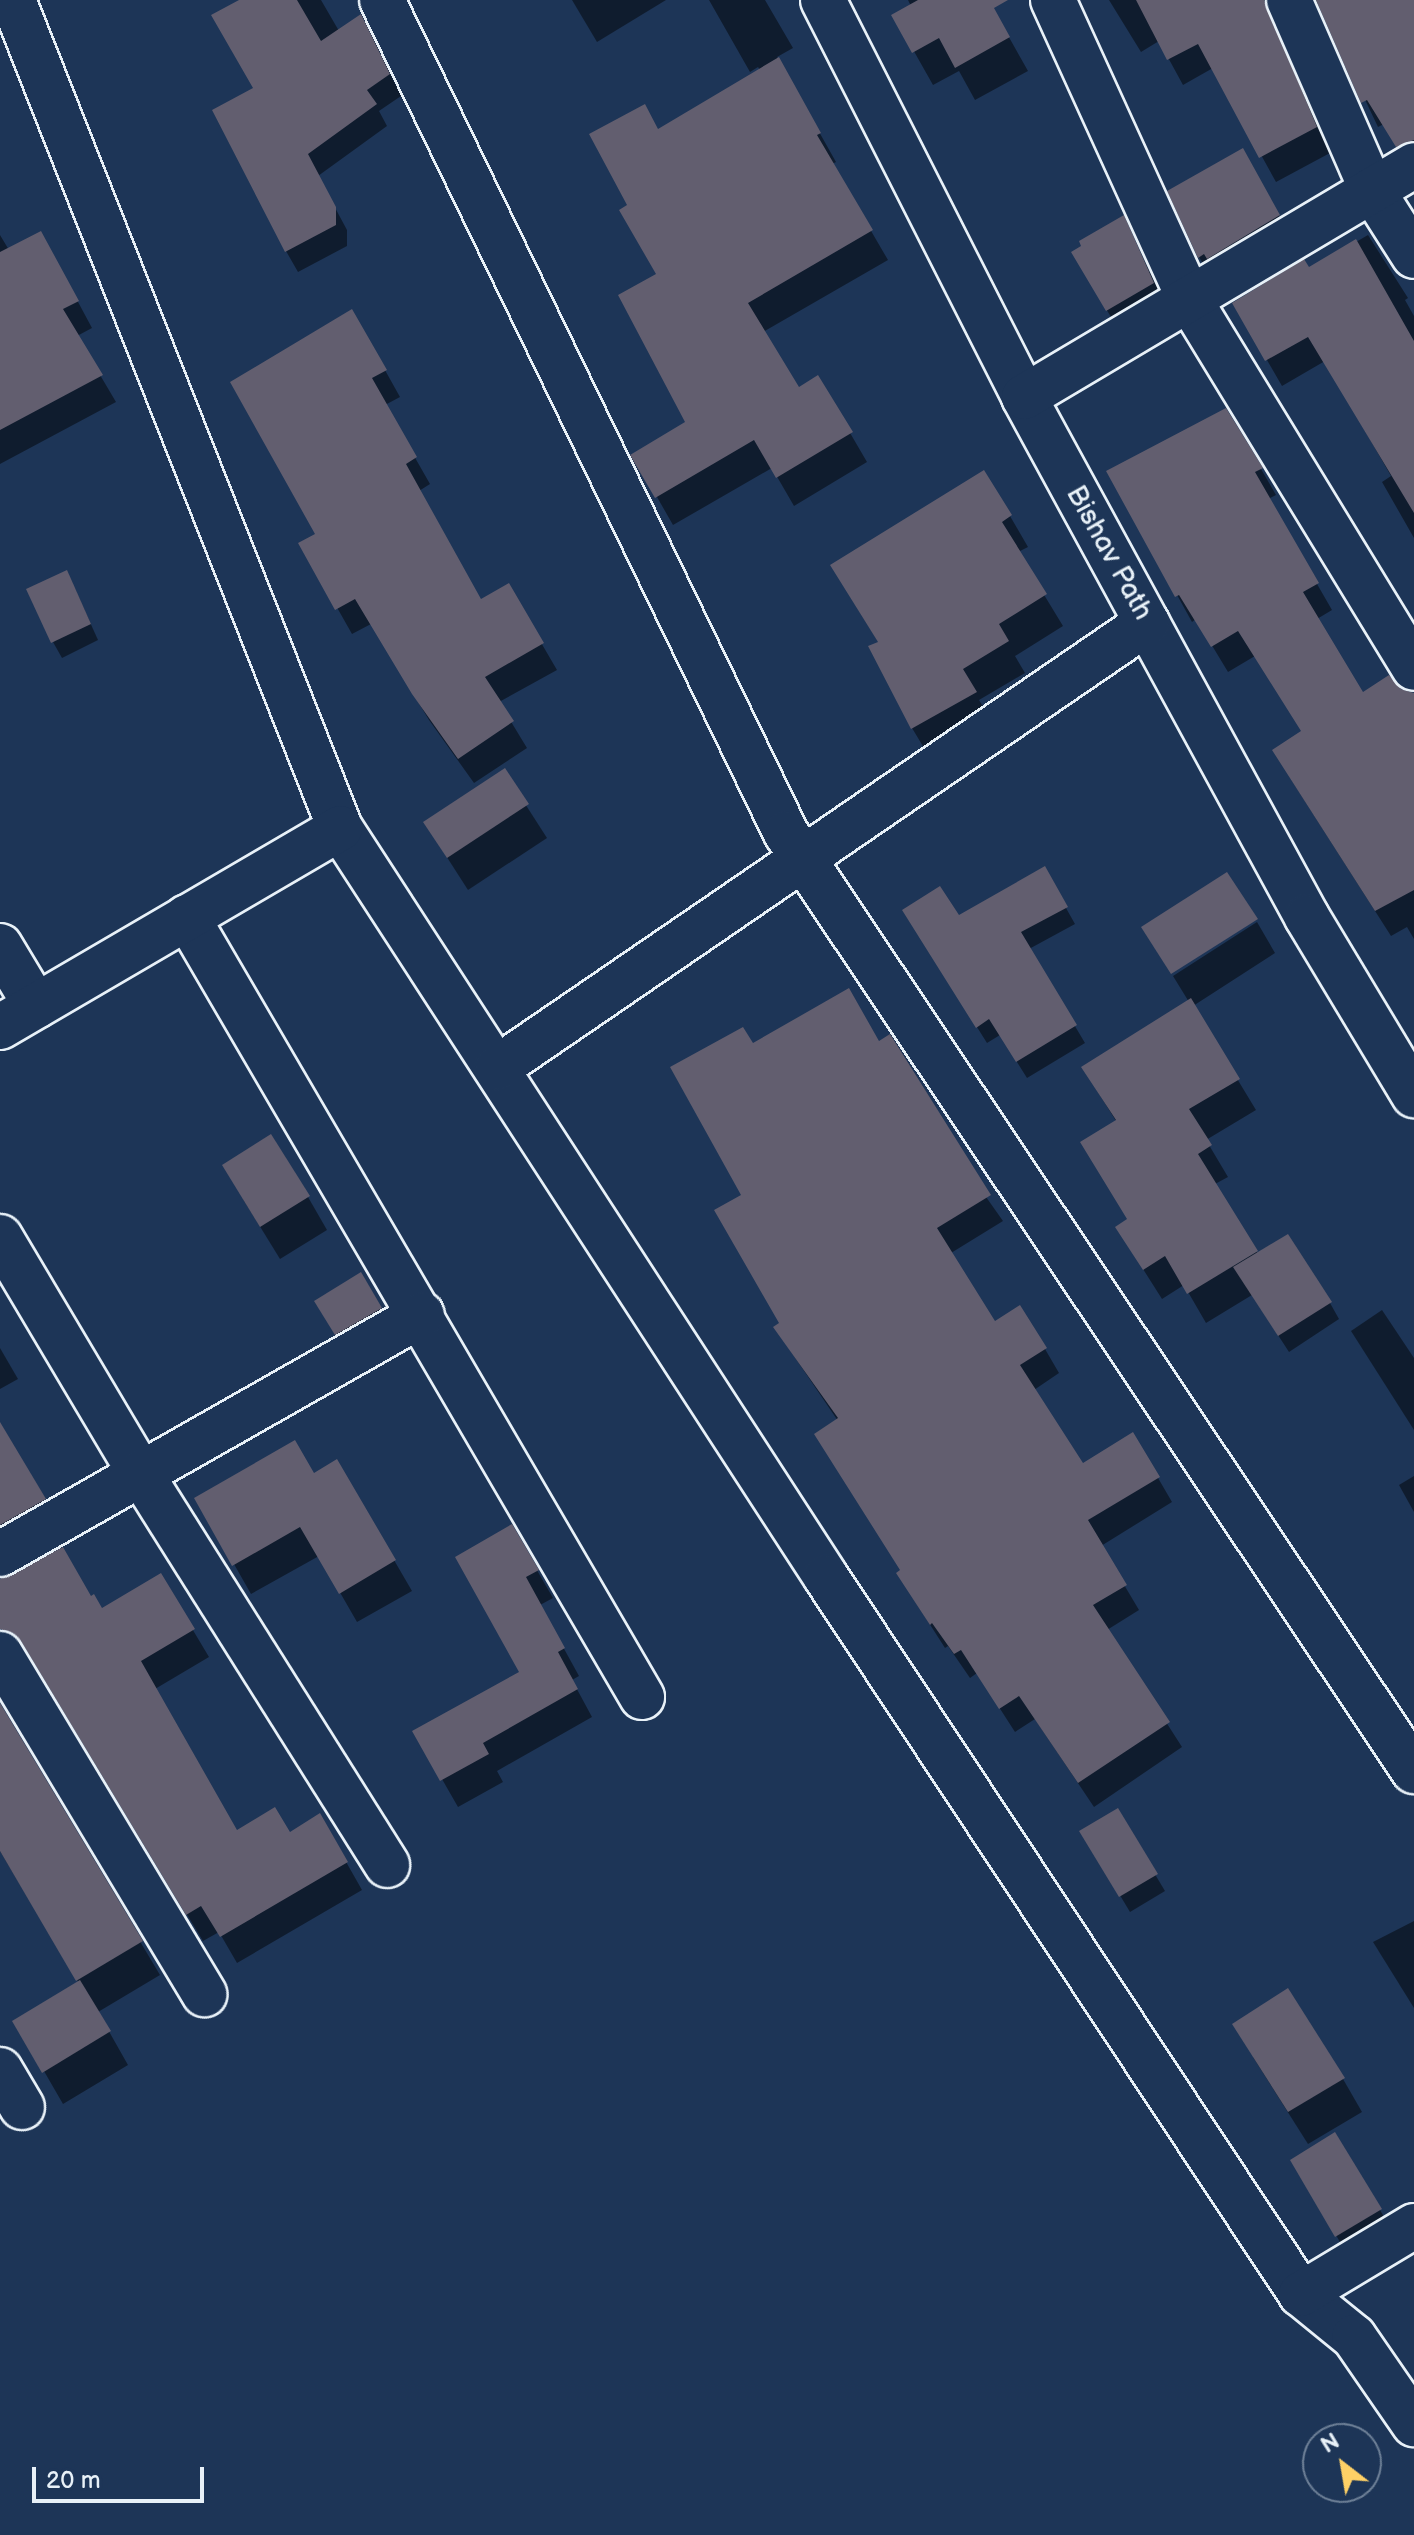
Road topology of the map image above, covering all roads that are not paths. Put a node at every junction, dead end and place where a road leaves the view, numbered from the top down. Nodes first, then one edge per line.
1 (13, 0) edge
2 (382, 0) edge
3 (823, 0) edge
4 (1053, 0) edge
5 (1289, 0) edge
6 (1414, 165) edge
7 (1372, 190) junction
8 (1414, 256) edge
9 (1189, 299) junction
10 (1024, 397) junction
11 (1147, 623) junction
12 (1414, 668) edge
13 (340, 828) junction
14 (803, 858) junction
15 (187, 917) junction
16 (0, 946) edge
17 (18, 1017) edge
18 (497, 1068) junction
19 (1414, 1095) edge
20 (0, 1237) edge
21 (422, 1314) junction
22 (141, 1474) junction
23 (0, 1554) edge
24 (0, 1654) edge
25 (642, 1697) dead end
26 (1414, 1771) edge
27 (387, 1865) dead end
28 (204, 1994) dead end
29 (0, 2070) edge
30 (22, 2107) dead end
31 (1414, 2226) edge
32 (1301, 2294) junction
33 (1414, 2424) edge

1 - 13 street
2 - 14 street
3 - 10 street, Bishav Path
4 - 9 street
5 - 7 street
6 - 7 street
7 - 8 street
7 - 9 street
9 - 10 street
9 - 12 street
10 - 11 street, Bishav Path
11 - 14 street
11 - 19 street, Bishav Path
13 - 15 street
13 - 18 street
14 - 18 street
14 - 26 street
15 - 17 street
15 - 21 street
16 - 17 street
18 - 32 street
20 - 22 street
21 - 22 street
21 - 25 street
22 - 23 street
22 - 27 street
24 - 28 street
29 - 30 street
31 - 32 street
32 - 33 street

